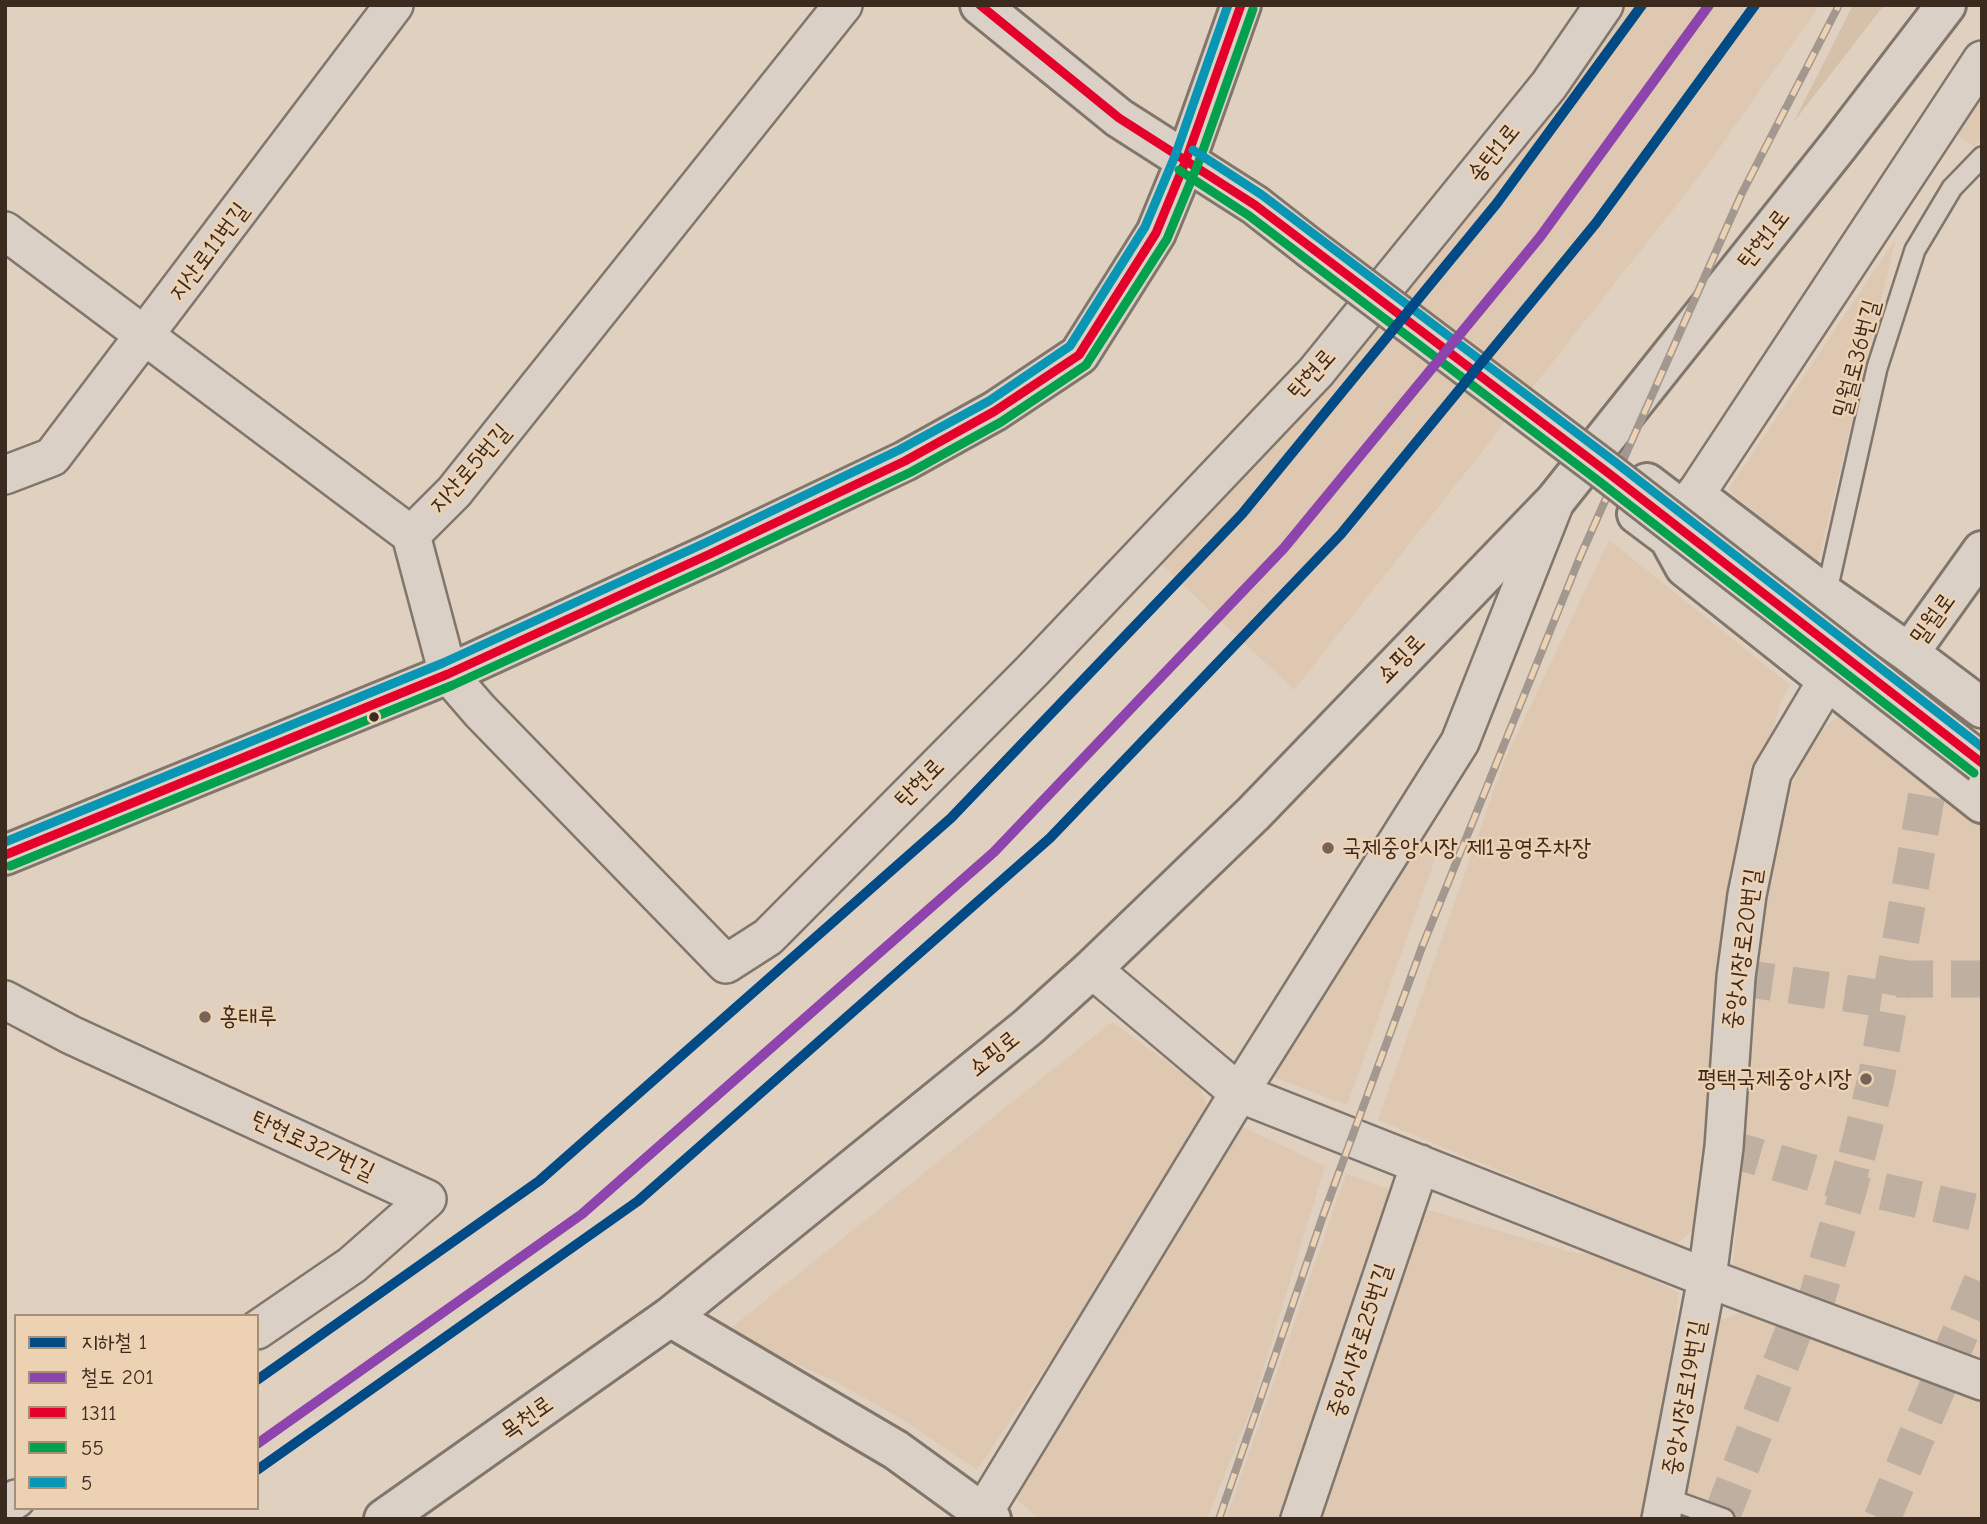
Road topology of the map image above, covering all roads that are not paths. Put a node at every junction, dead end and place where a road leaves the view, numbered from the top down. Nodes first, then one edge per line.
1 (394, 5) edge
2 (843, 5) edge
3 (980, 5) edge
4 (1241, 5) edge
5 (1604, 5) edge
6 (1946, 5) edge
7 (1982, 60) edge
8 (1982, 157) edge
9 (1186, 160) junction
10 (5, 231) edge
11 (1377, 297) joint
12 (146, 336) junction
13 (1590, 458) junction
14 (5, 475) edge
15 (1695, 495) junction
16 (1555, 502) junction
17 (411, 535) junction
18 (1982, 551) edge
19 (1826, 595) junction
20 (1909, 653) junction
21 (448, 674) junction
22 (1828, 679) junction
23 (1982, 708) edge
24 (1982, 763) edge
25 (1982, 803) edge
26 (5, 855) edge
27 (1092, 970) junction
28 (5, 1000) edge
29 (1239, 1093) junction
30 (1420, 1164) junction
31 (1707, 1278) junction
32 (670, 1317) junction
33 (259, 1329) edge
34 (1982, 1381) edge
35 (1664, 1508) edge
36 (987, 1516) edge
37 (384, 1519) edge
38 (1300, 1519) edge
39 (1724, 1519) edge

1 - 12 street, 지산로11번길
2 - 17 street, 지산로5번길
3 - 9 street
4 - 9 street
5 - 11 street, 송탄1로
6 - 13 street, 탄현1로
7 - 15 street
8 - 19 lane, 밀월로36번길
9 - 21 street
9 - 24 street, bridge
10 - 12 street, 지산로5번길
11 - 21 street, 탄현로
12 - 14 street, 지산로11번길
12 - 17 street, 지산로5번길
13 - 15 street
13 - 16 street, 쇼핑로
13 - 22 street
15 - 19 street
16 - 27 street, 쇼핑로
16 - 29 street, 쇼핑로
17 - 21 street
18 - 20 street, 밀월로
19 - 20 street
20 - 23 street
21 - 26 street
22 - 25 street
22 - 31 street, 중앙시장로20번길
27 - 29 street
27 - 32 street, 쇼핑로
28 - 33 street, 탄현로327번길
29 - 30 street
29 - 36 street, 쇼핑로
30 - 31 street
30 - 38 street, 중앙시장로25번길
31 - 34 street
31 - 35 street, 중앙시장로19번길
32 - 36 street, 쇼핑로
32 - 37 street, 목천로
35 - 39 lane

